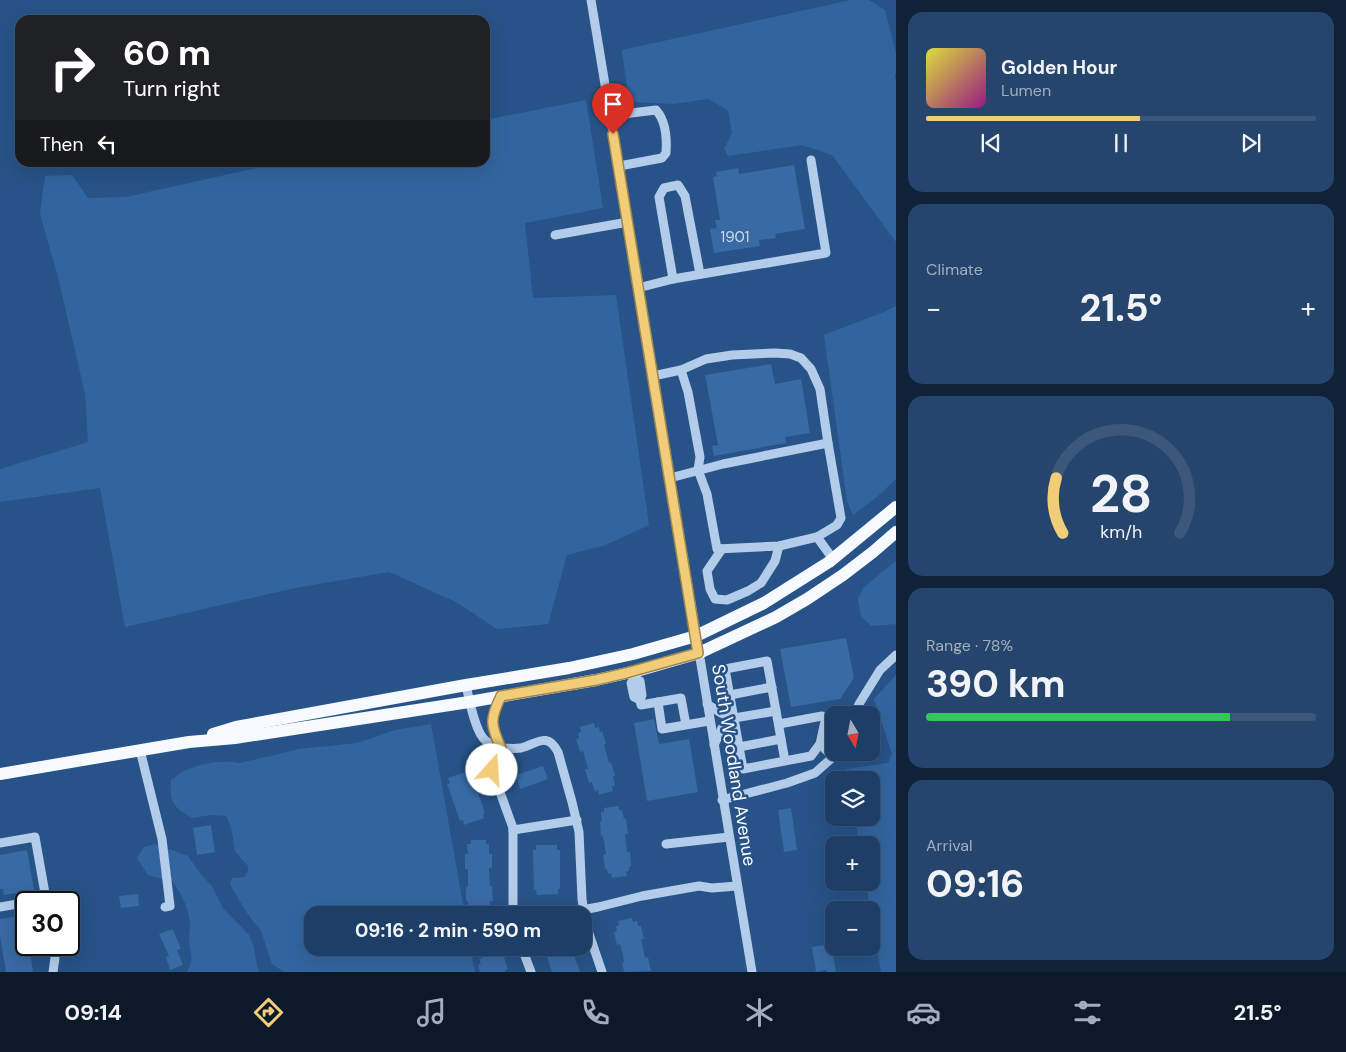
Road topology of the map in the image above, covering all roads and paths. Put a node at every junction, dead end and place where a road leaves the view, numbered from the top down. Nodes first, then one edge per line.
1 (591, 0) edge
2 (610, 118) junction
3 (811, 160) dead end
4 (619, 166) junction
5 (628, 222) junction
6 (555, 235) dead end
7 (700, 274) junction
8 (673, 279) junction
9 (638, 288) junction
10 (681, 370) junction
11 (653, 376) junction
12 (828, 444) junction
13 (698, 470) junction
14 (670, 478) junction
15 (896, 506) edge
16 (896, 532) edge
17 (817, 536) junction
18 (779, 546) junction
19 (722, 549) junction
20 (833, 559) junction
21 (696, 636) junction
22 (698, 653) junction
23 (896, 655) edge
24 (634, 675) junction
25 (466, 685) junction
26 (772, 688) junction
27 (730, 695) junction
28 (501, 696) junction
29 (469, 702) junction
30 (658, 702) junction
31 (707, 704) junction
32 (858, 706) edge
33 (776, 711) junction
34 (734, 718) junction
35 (710, 721) junction
36 (778, 724) junction
37 (686, 725) junction
38 (781, 739) junction
39 (189, 742) junction
40 (820, 744) junction
41 (713, 745) junction
42 (739, 747) junction
43 (501, 748) junction
44 (825, 748) edge
45 (140, 750) junction
46 (785, 761) junction
47 (828, 761) edge
48 (0, 774) edge
49 (722, 800) junction
50 (576, 820) junction
51 (513, 830) junction
52 (729, 837) junction
53 (0, 843) edge
54 (666, 844) dead end
55 (737, 886) junction
56 (44, 891) edge
57 (15, 905) edge
58 (513, 906) edge
59 (583, 906) edge
60 (0, 907) edge
61 (165, 907) dead end
62 (592, 908) edge
63 (592, 943) edge
64 (54, 956) edge
65 (525, 956) edge
66 (53, 972) edge
67 (531, 972) edge
68 (602, 972) edge
69 (752, 972) edge

1 - 2 street, South Woodland Avenue
2 - 4 street, South Woodland Avenue
2 - 4 street
3 - 7 street
4 - 5 street, South Woodland Avenue
5 - 6 street
5 - 9 street, South Woodland Avenue
7 - 8 street
7 - 8 street
8 - 9 street
9 - 11 street, South Woodland Avenue
10 - 11 street
10 - 12 street
10 - 13 street
11 - 14 street, South Woodland Avenue
12 - 13 street
12 - 17 street
13 - 14 street
13 - 19 street
14 - 21 street, South Woodland Avenue
15 - 20 main road
16 - 22 main road
17 - 18 street
17 - 20 street
18 - 19 street
18 - 19 street
20 - 21 main road
21 - 22 street, South Woodland Avenue
21 - 25 main road
22 - 24 main road
22 - 31 street, South Woodland Avenue
23 - 32 street
24 - 28 main road
24 - 30 street
25 - 29 street
25 - 39 main road
26 - 27 street
26 - 27 street
26 - 33 street
27 - 34 street
28 - 29 main road
28 - 43 street
29 - 39 main road
29 - 43 street
30 - 37 street
30 - 37 street
31 - 34 street
31 - 35 street, South Woodland Avenue
33 - 34 street
33 - 36 street
34 - 41 street
34 - 42 street
35 - 37 street
35 - 41 street, South Woodland Avenue
36 - 38 street
36 - 40 street
38 - 42 street
38 - 46 street
39 - 45 main road
40 - 44 street
40 - 46 street
41 - 49 street, South Woodland Avenue
42 - 46 street
43 - 50 street
43 - 51 street
45 - 48 main road
45 - 61 street
47 - 49 street
49 - 52 street, South Woodland Avenue
50 - 51 street
50 - 59 street
51 - 58 street
52 - 54 street
52 - 55 street, South Woodland Avenue
53 - 56 street
55 - 62 street
55 - 69 street, South Woodland Avenue
57 - 60 street
63 - 68 street
64 - 66 street
65 - 67 street

